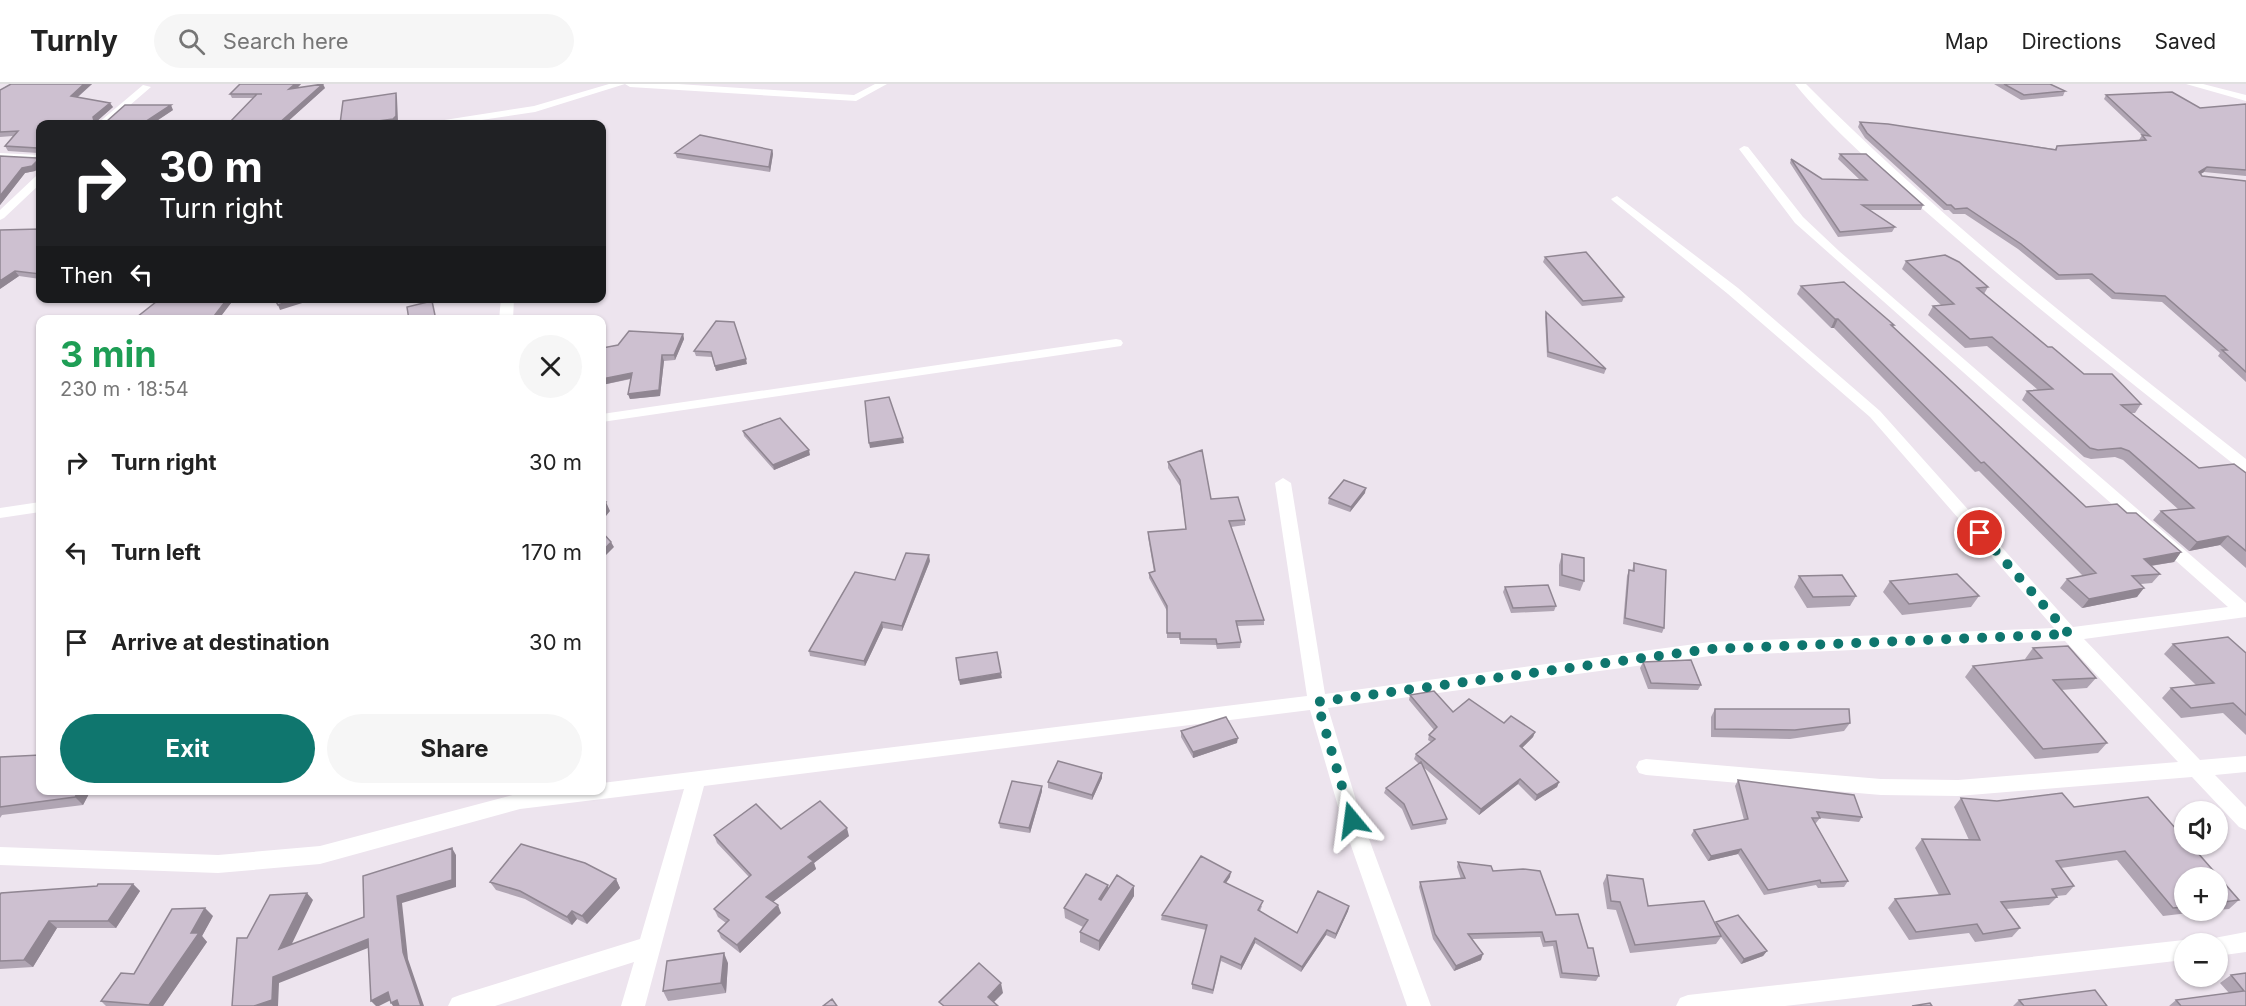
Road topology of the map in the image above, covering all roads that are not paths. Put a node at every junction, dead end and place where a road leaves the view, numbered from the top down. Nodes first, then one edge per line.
1 (620, 84) edge
2 (630, 84) edge
3 (882, 84) edge
4 (1800, 84) edge
5 (2191, 84) edge
6 (2233, 84) edge
7 (146, 87) dead end
8 (2246, 93) edge
9 (2246, 98) edge
10 (107, 120) edge
11 (464, 120) edge
12 (1744, 149) dead end
13 (0, 156) edge
14 (36, 158) edge
15 (36, 182) edge
16 (1617, 199) dead end
17 (0, 216) edge
18 (1116, 343) dead end
19 (606, 417) edge
20 (2246, 467) edge
21 (1283, 483) dead end
22 (36, 508) edge
23 (0, 513) edge
24 (2245, 611) edge
25 (2069, 634) junction
26 (1317, 702) junction
27 (2246, 764) edge
28 (1646, 767) dead end
29 (2198, 770) junction
30 (696, 780) junction
31 (606, 788) edge
32 (516, 796) edge
33 (2246, 821) edge
34 (0, 856) edge
35 (2246, 942) edge
36 (2228, 944) edge
37 (649, 947) junction
38 (2174, 951) edge
39 (460, 1006) edge
40 (633, 1006) edge
41 (1419, 1006) edge
42 (1688, 1006) edge

1 - 11 street
2 - 3 street
4 - 20 street
5 - 9 street
6 - 8 street
7 - 10 street
12 - 24 street
13 - 14 street
15 - 17 street
16 - 25 street
18 - 19 street
21 - 26 street
22 - 23 street
24 - 25 street
25 - 26 street
25 - 29 street
26 - 30 street
26 - 41 street
27 - 29 street
28 - 29 street
29 - 33 street
30 - 31 street
30 - 37 street
32 - 34 street
35 - 36 street
37 - 39 street
37 - 40 street
38 - 42 street

